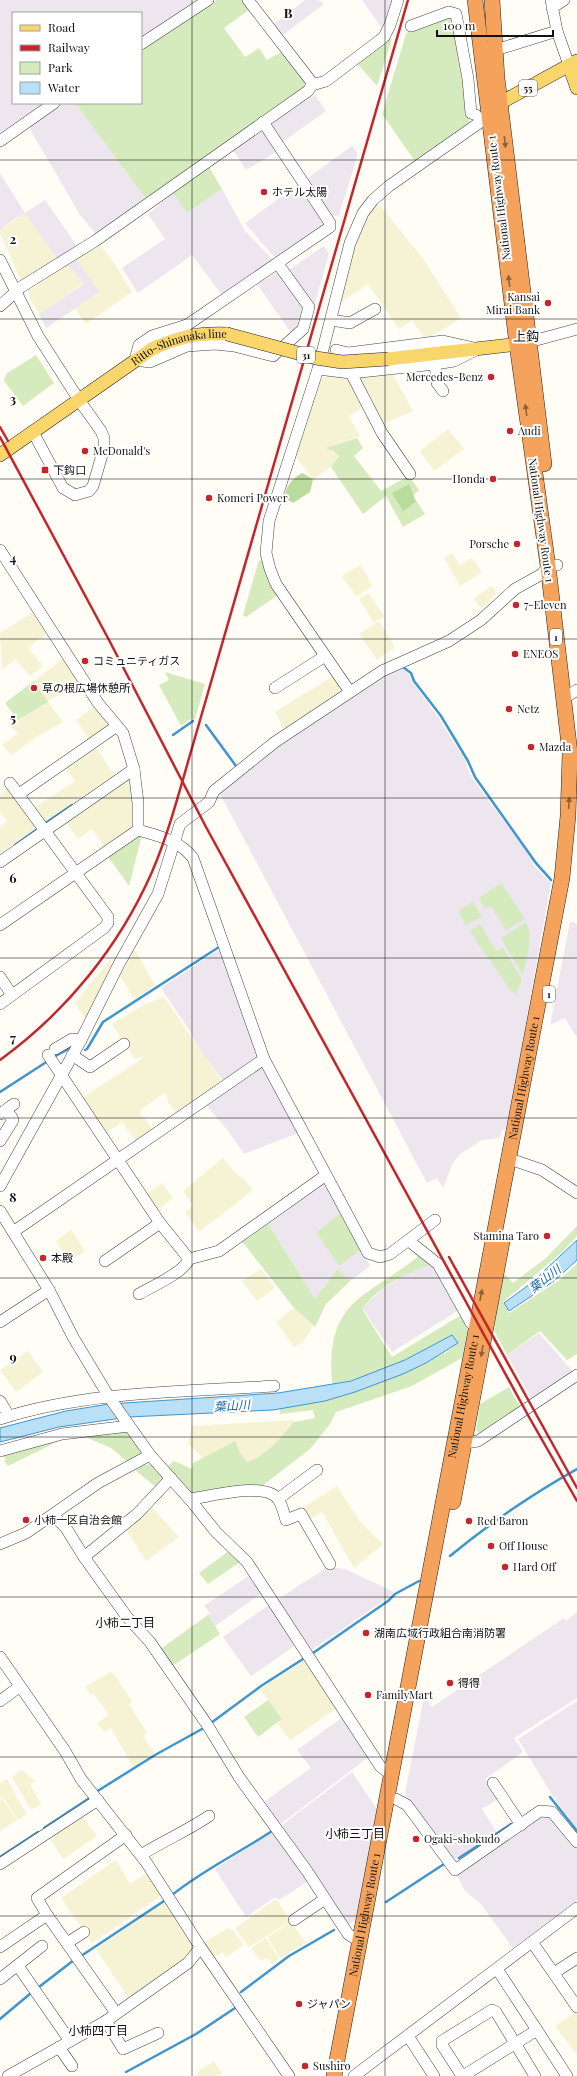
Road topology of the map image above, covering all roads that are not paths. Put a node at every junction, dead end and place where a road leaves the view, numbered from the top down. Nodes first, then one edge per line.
1 (208, 0) edge
2 (248, 0) edge
3 (398, 0) edge
4 (475, 0) edge
5 (492, 0) edge
6 (564, 0) edge
7 (552, 4) edge
8 (411, 26) dead end
9 (557, 31) junction
10 (142, 43) edge
11 (502, 48) dead end
12 (473, 51) dead end
13 (573, 63) edge
14 (312, 85) junction
15 (577, 88) edge
16 (500, 103) junction
17 (53, 104) edge
18 (481, 117) junction
19 (263, 122) junction
20 (0, 141) edge
21 (0, 260) edge
22 (278, 264) junction
23 (15, 294) junction
24 (0, 306) edge
25 (372, 313) dead end
26 (331, 320) junction
27 (577, 329) edge
28 (523, 344) junction
29 (478, 349) junction
30 (336, 350) dead end
31 (348, 353) junction
32 (135, 360) junction
33 (434, 364) junction
34 (318, 369) junction
35 (351, 373) junction
36 (443, 391) dead end
37 (79, 400) junction
38 (33, 432) junction
39 (0, 455) edge
40 (410, 474) dead end
41 (0, 550) edge
42 (553, 566) junction
43 (325, 656) junction
44 (275, 688) dead end
45 (350, 692) junction
46 (571, 694) edge
47 (118, 726) junction
48 (577, 738) edge
49 (134, 769) junction
50 (10, 783) dead end
51 (19, 794) junction
52 (577, 828) edge
53 (45, 829) junction
54 (138, 830) junction
55 (174, 842) junction
56 (0, 862) edge
57 (75, 872) junction
58 (0, 926) edge
59 (0, 977) edge
60 (12, 995) junction
61 (0, 1004) edge
62 (81, 1040) junction
63 (124, 1044) dead end
64 (72, 1055) junction
65 (264, 1059) junction
66 (61, 1075) junction
67 (14, 1104) dead end
68 (2, 1113) edge
69 (0, 1141) edge
70 (119, 1160) junction
71 (512, 1160) junction
72 (326, 1175) junction
73 (0, 1186) edge
74 (577, 1192) edge
75 (0, 1211) edge
76 (435, 1220) dead end
77 (160, 1223) junction
78 (13, 1232) junction
79 (412, 1244) junction
80 (189, 1259) junction
81 (106, 1261) dead end
82 (49, 1290) junction
83 (139, 1294) dead end
84 (0, 1322) edge
85 (475, 1326) junction
86 (577, 1375) edge
87 (274, 1386) dead end
88 (110, 1398) junction
89 (0, 1401) edge
90 (4, 1418) edge
91 (128, 1424) junction
92 (459, 1443) junction
93 (0, 1451) edge
94 (150, 1456) junction
95 (317, 1470) dead end
96 (171, 1478) junction
97 (190, 1499) junction
98 (278, 1499) junction
99 (53, 1515) junction
100 (0, 1544) edge
101 (84, 1558) junction
102 (330, 1564) dead end
103 (0, 1657) edge
104 (19, 1687) junction
105 (0, 1701) edge
106 (393, 1772) junction
107 (492, 1783) dead end
108 (396, 1799) junction
109 (98, 1800) junction
110 (209, 1816) dead end
111 (521, 1825) junction
112 (126, 1835) junction
113 (577, 1842) edge
114 (141, 1855) junction
115 (0, 1864) edge
116 (325, 1898) junction
117 (577, 1908) edge
118 (47, 1915) junction
119 (294, 1920) dead end
120 (84, 1932) dead end
121 (360, 1942) junction
122 (532, 1942) junction
123 (67, 1943) junction
124 (42, 1946) dead end
125 (0, 1947) edge
126 (200, 1948) junction
127 (577, 1958) edge
128 (18, 1966) junction
129 (497, 1969) junction
130 (554, 1973) junction
131 (0, 1979) edge
132 (577, 2007) edge
133 (116, 2013) junction
134 (106, 2021) junction
135 (537, 2030) junction
136 (158, 2033) dead end
137 (408, 2036) junction
138 (70, 2041) junction
139 (516, 2043) junction
140 (59, 2047) junction
141 (72, 2066) dead end
142 (8, 2076) edge
143 (289, 2076) edge
144 (334, 2076) edge
145 (343, 2076) edge
146 (354, 2076) edge
147 (433, 2076) edge
148 (463, 2076) edge
149 (535, 2076) edge
150 (567, 2076) edge

1 - 10 street
2 - 14 street
3 - 14 street
4 - 18 highway, National Highway Route 1 / 1
5 - 16 highway, National Highway Route 1 / 1
6 - 7 street
7 - 9 street
8 - 18 street
9 - 11 street
9 - 13 street
12 - 18 street
13 - 15 main road
13 - 16 main road, 55
14 - 19 street
16 - 18 main road, 55
16 -> 28 highway, National Highway Route 1 / 1
17 - 20 street
18 - 26 street
28 -> 18 highway, National Highway Route 1 / 1
19 - 22 street
19 - 23 street
21 - 23 street
22 - 32 street
22 - 32 street
23 - 24 street
23 - 37 street
25 - 26 street
26 - 34 street
27 - 28 street
28 - 29 main road, Ritto-Shinanaka line / 31
28 - 42 highway, National Highway Route 1 / 1
29 - 31 street
29 - 32 main road, Ritto-Shinanaka line / 31, bridge
29 - 33 street
30 - 31 street
31 - 35 street
32 - 37 main road, Ritto-Shinanaka line / 31
33 - 35 street
33 - 36 street
34 - 35 street
34 - 43 street
35 - 40 street
37 - 38 main road, Ritto-Shinanaka line / 31
37 - 38 street
38 - 39 main road, Ritto-Shinanaka line / 31
41 - 47 street
42 - 45 street
42 - 46 highway, National Highway Route 1 / 1
43 - 44 street
43 - 45 street
45 - 55 street
46 - 48 highway, National Highway Route 1 / 1
71 -> 46 highway, National Highway Route 1 / 1
47 - 49 street
47 - 51 street
49 - 53 street
49 - 54 street
50 - 51 street
51 - 53 street
52 - 71 highway, National Highway Route 1 / 1
53 - 56 street
53 - 57 street
54 - 55 street
54 - 57 street
55 - 62 street
55 - 65 street
57 - 58 street
57 - 60 street
59 - 60 street
60 - 61 street
62 - 64 street
62 - 66 street
63 - 64 street
64 - 66 street
65 - 70 street
65 - 72 street
66 - 70 street
66 - 73 street
67 - 68 street
68 - 69 street
70 - 77 street
70 - 78 street
71 - 74 street
85 -> 71 highway, National Highway Route 1 / 1
71 -> 92 highway, National Highway Route 1 / 1
72 - 79 street
72 - 80 street
75 - 78 street
76 - 79 street
77 - 80 street
77 - 81 street
78 - 82 street
79 - 85 street
80 - 83 street
82 - 84 street
82 - 88 street
85 - 92 highway, National Highway Route 1 / 1
86 - 92 street
87 - 88 street
88 - 90 street
88 - 91 street
89 - 90 street
91 - 93 street
91 - 94 street
92 - 106 highway, National Highway Route 1 / 1
92 - 108 highway, National Highway Route 1 / 1
94 - 96 street
94 - 99 street
95 - 98 street
96 - 97 street
96 - 101 street
97 - 98 street
97 - 106 street
98 - 102 street
99 - 100 street
99 - 101 street
101 - 116 street
103 - 104 street
104 - 105 street
104 - 109 street
106 - 121 highway, National Highway Route 1 / 1
107 - 111 street
108 - 111 street
108 - 145 highway, National Highway Route 1 / 1
109 - 112 street
109 - 115 street
110 - 114 street
111 - 113 street
112 - 114 street
112 - 118 street
114 - 126 street
116 - 119 street
116 - 121 street
117 - 122 street
118 - 123 street
118 - 125 street
120 - 123 street
121 - 144 highway, National Highway Route 1 / 1
122 - 129 street
122 - 130 street
123 - 133 street
124 - 128 street
126 - 133 street
126 - 143 street
127 - 130 street
128 - 131 street
128 - 138 street
129 - 135 street
129 - 137 street
130 - 132 street
133 - 134 street
134 - 136 street
134 - 138 street
135 - 139 street
135 - 150 street
137 - 146 street
137 - 147 street
138 - 140 street
139 - 148 street
139 - 148 street
139 - 149 street
140 - 141 street
140 - 142 street

